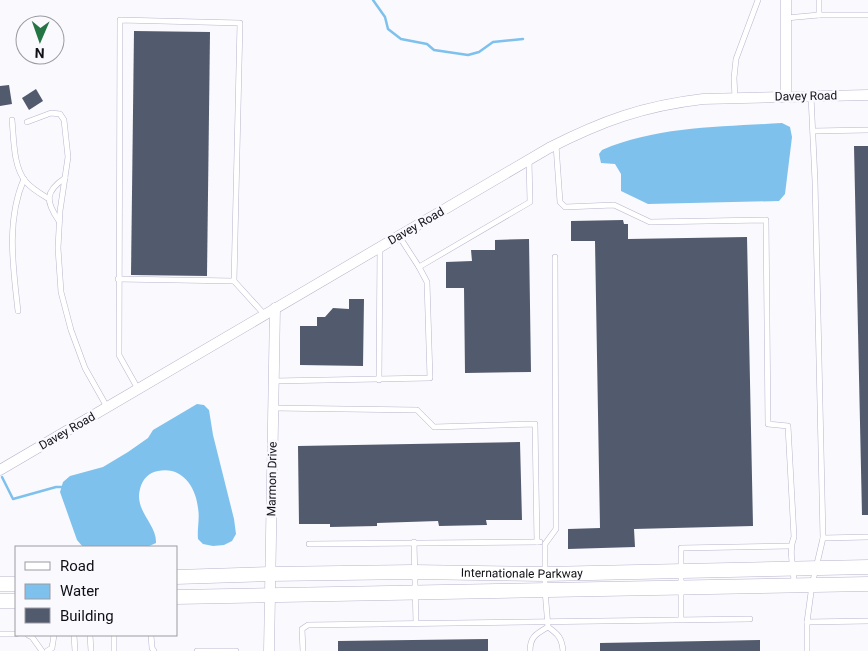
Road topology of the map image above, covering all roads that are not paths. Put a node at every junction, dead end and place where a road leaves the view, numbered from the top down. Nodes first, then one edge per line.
1 (758, 0) edge
2 (786, 0) edge
3 (819, 0) edge
4 (819, 15) junction
5 (868, 15) edge
6 (786, 18) junction
7 (868, 95) edge
8 (811, 96) junction
9 (786, 97) junction
10 (735, 98) junction
11 (12, 120) dead end
12 (27, 122) dead end
13 (868, 130) edge
14 (813, 131) junction
15 (556, 144) junction
16 (529, 160) junction
17 (65, 178) junction
18 (24, 179) junction
19 (49, 199) junction
20 (60, 222) junction
21 (399, 236) junction
22 (380, 247) junction
23 (556, 257) dead end
24 (418, 266) junction
25 (118, 279) junction
26 (234, 281) junction
27 (275, 308) junction
28 (18, 310) dead end
29 (264, 314) junction
30 (379, 380) junction
31 (274, 381) junction
32 (138, 389) junction
33 (107, 407) junction
34 (273, 408) junction
35 (0, 470) edge
36 (868, 537) edge
37 (823, 538) junction
38 (414, 542) junction
39 (537, 542) junction
40 (310, 544) dead end
41 (545, 544) junction
42 (790, 546) junction
43 (868, 567) edge
44 (816, 568) junction
45 (794, 569) junction
46 (681, 571) junction
47 (415, 572) junction
48 (270, 574) junction
49 (545, 574) junction
50 (178, 577) edge
51 (0, 584) edge
52 (15, 584) edge
53 (868, 584) edge
54 (812, 585) junction
55 (794, 586) junction
56 (681, 588) junction
57 (545, 590) junction
58 (416, 592) junction
59 (270, 595) junction
60 (178, 597) edge
61 (0, 601) edge
62 (15, 601) edge
63 (681, 619) junction
64 (750, 619) dead end
65 (868, 621) edge
66 (807, 622) junction
67 (416, 623) junction
68 (548, 624) junction
69 (0, 634) edge
70 (15, 634) edge
71 (30, 636) edge
72 (54, 636) edge
73 (74, 636) edge
74 (90, 636) edge
75 (114, 636) edge
76 (151, 636) edge
77 (42, 651) edge
78 (47, 651) edge
79 (75, 651) edge
80 (91, 651) edge
81 (114, 651) edge
82 (154, 651) edge
83 (197, 651) edge
84 (236, 651) edge
85 (269, 651) edge
86 (303, 651) edge
87 (530, 651) edge
88 (563, 651) edge
89 (807, 651) edge

1 - 10 lane
2 - 6 street
3 - 4 lane
4 - 5 lane
4 - 6 lane
6 - 9 street
7 - 8 street, Davey Road
8 - 9 street, Davey Road
8 - 14 lane
9 - 10 street, Davey Road
10 - 15 street, Davey Road
11 - 18 lane
12 - 17 lane
13 - 14 lane
14 - 37 lane
15 - 16 street, Davey Road
15 - 42 lane
16 - 21 street, Davey Road
16 - 24 lane
17 - 19 lane
17 - 20 lane
18 - 19 lane
18 - 28 lane
19 - 20 lane
20 - 33 lane
21 - 22 street, Davey Road
21 - 24 lane
22 - 27 street, Davey Road
22 - 30 lane
23 - 41 lane
24 - 30 lane
25 - 26 lane
25 - 26 lane
25 - 32 lane
26 - 29 lane
27 - 29 street, Davey Road
27 - 31 street, Marmon Drive
29 - 32 street, Davey Road
30 - 31 lane
31 - 34 street, Marmon Drive
32 - 33 street, Davey Road
33 - 35 street, Davey Road
34 - 39 lane
34 - 48 street, Marmon Drive
36 - 37 lane
37 - 44 lane
38 - 39 lane
38 - 40 lane
38 - 47 lane
39 - 41 lane
41 - 49 lane
42 - 45 lane
42 - 46 lane
43 - 44 street, Internationale Parkway
44 - 45 street, Internationale Parkway
44 - 54 lane
45 - 46 street, Internationale Parkway
45 - 55 lane
46 - 49 street, Internationale Parkway
46 - 56 lane
47 - 48 street, Internationale Parkway
47 - 49 street, Internationale Parkway
47 - 58 lane
48 - 50 street, Internationale Parkway
48 - 59 street, Marmon Drive
49 - 57 lane
51 - 52 street
53 - 54 street, Internationale Parkway
54 - 55 street, Internationale Parkway
54 - 66 lane
55 - 56 street, Internationale Parkway
56 - 57 street, Internationale Parkway
56 - 63 lane
57 - 58 street, Internationale Parkway
57 - 68 lane
58 - 59 street, Internationale Parkway
58 - 67 lane
59 - 60 street, Internationale Parkway
59 - 85 street, Marmon Drive
61 - 62 street
63 - 64 lane
63 - 68 lane
65 - 66 lane
66 - 89 lane
67 - 68 lane
67 - 86 lane
68 - 87 lane
68 - 88 lane
69 - 70 lane
71 - 77 lane
72 - 78 lane
73 - 79 lane
74 - 80 lane
75 - 81 lane
76 - 82 lane
83 - 84 lane

